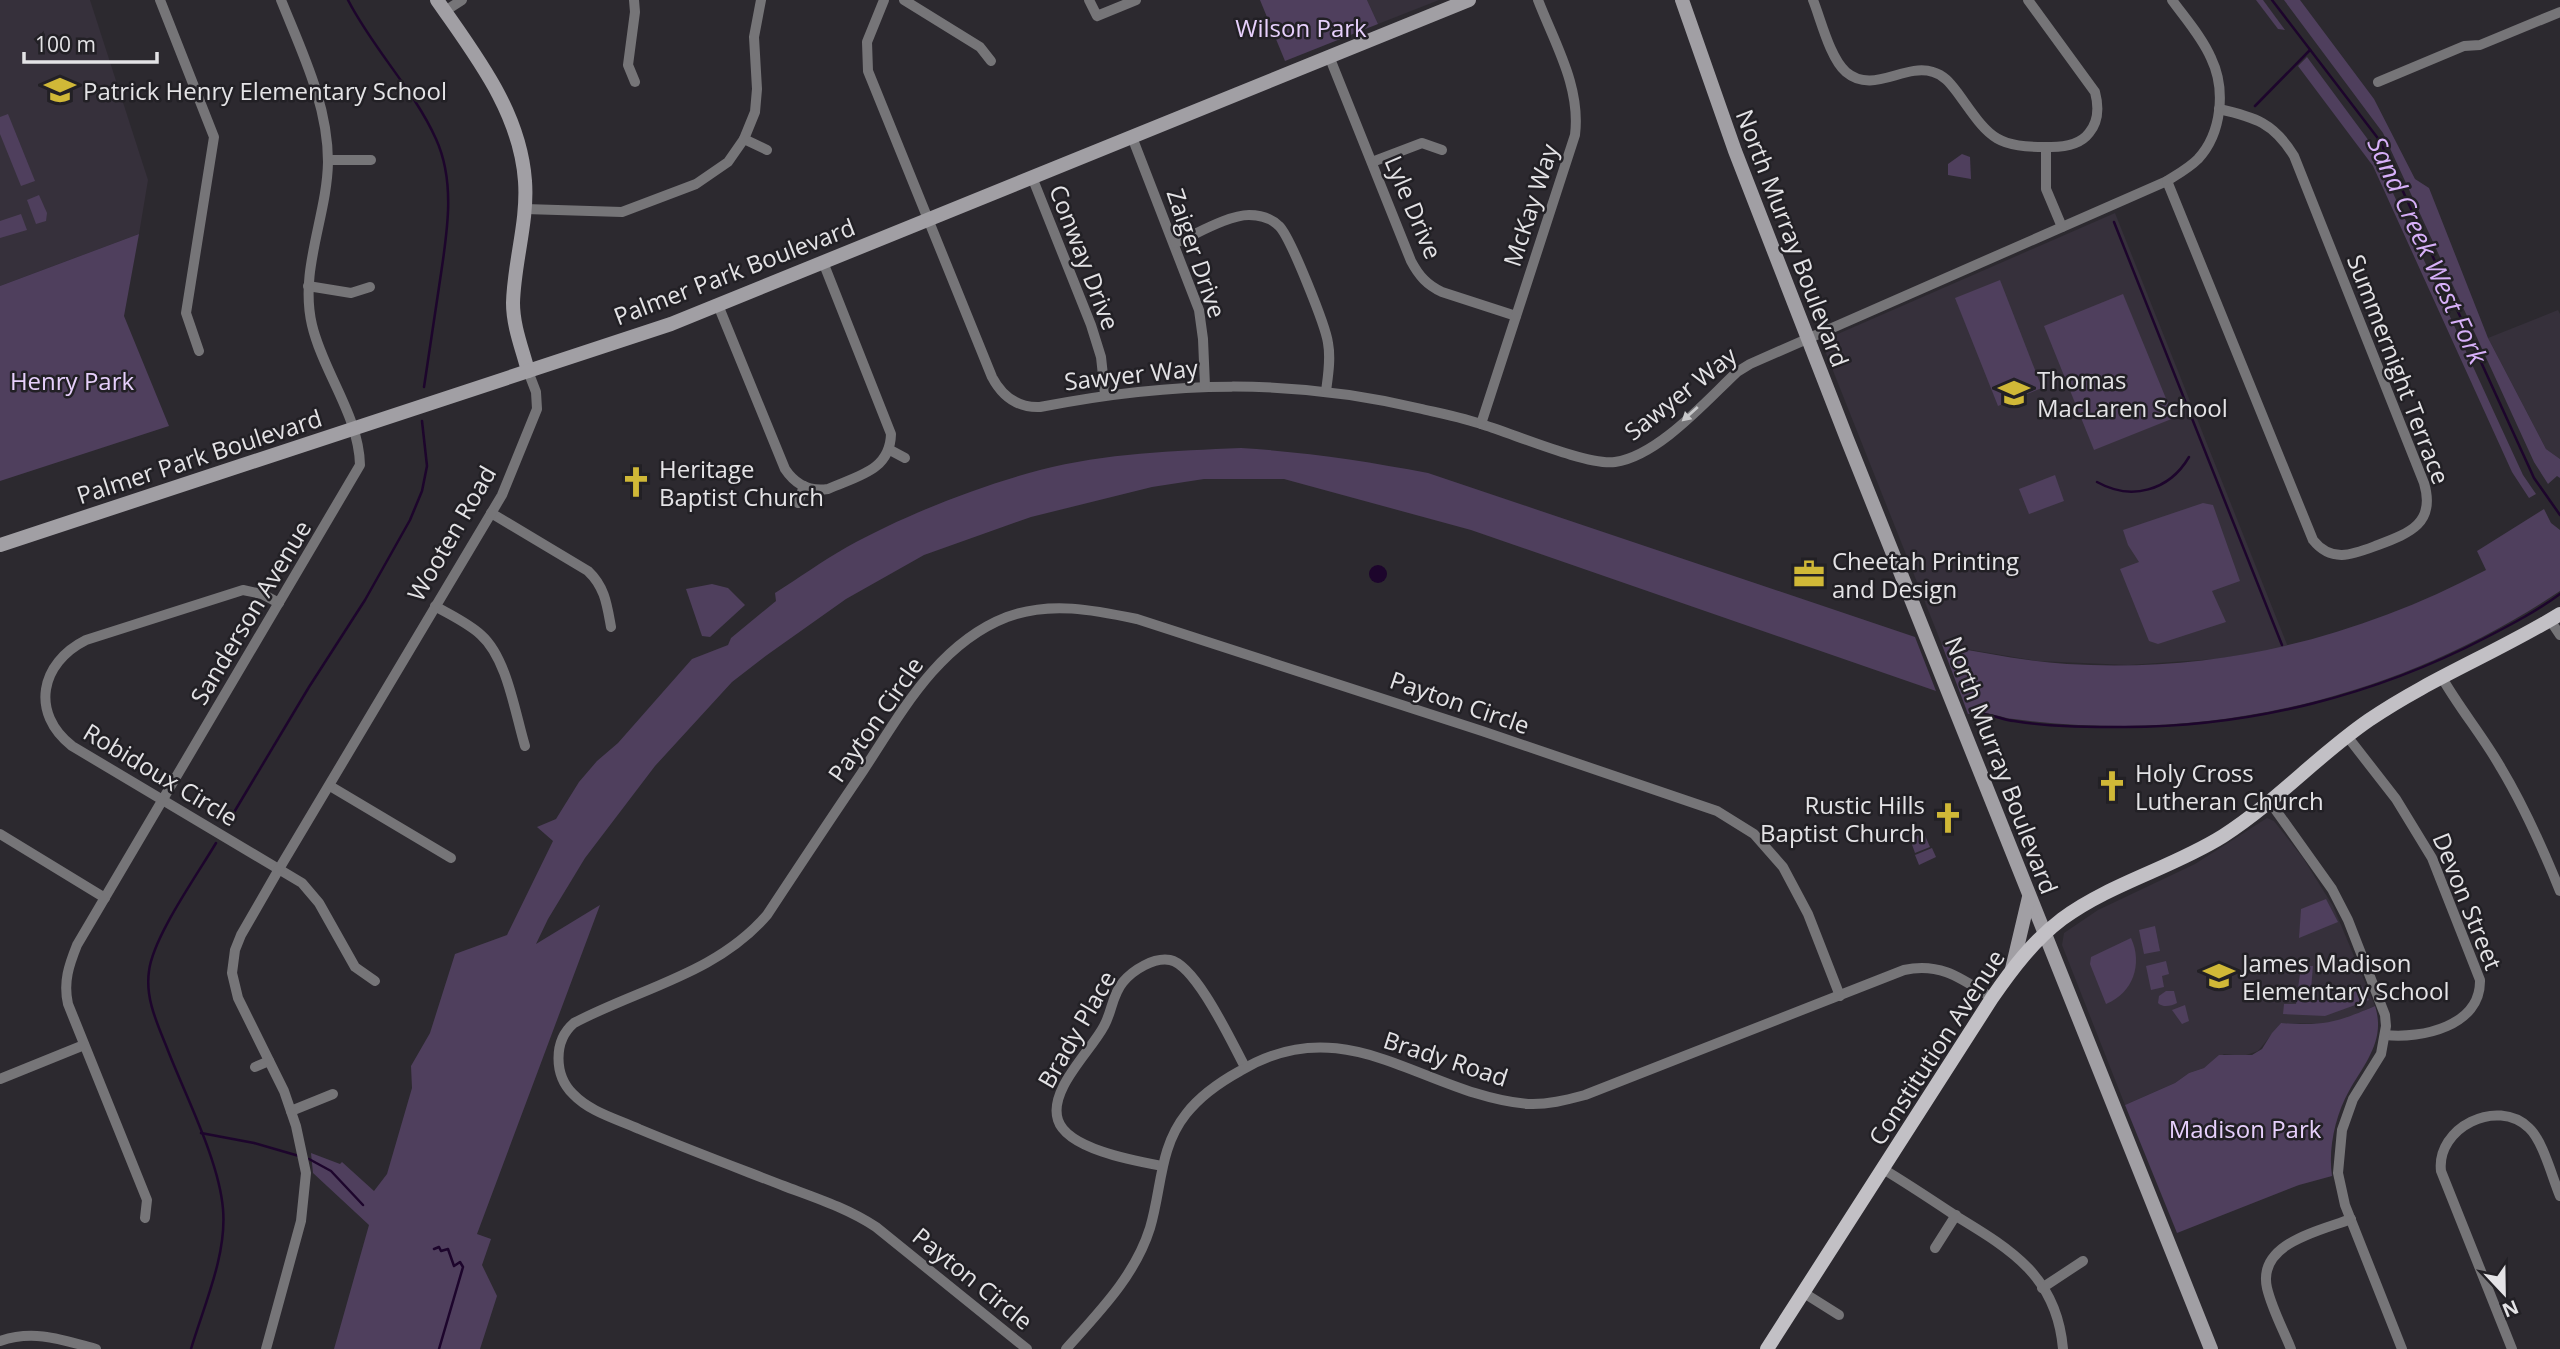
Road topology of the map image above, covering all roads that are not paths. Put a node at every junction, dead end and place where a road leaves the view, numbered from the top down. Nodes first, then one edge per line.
1 (160, 0) edge
2 (281, 0) edge
3 (462, 0) edge
4 (634, 0) edge
5 (761, 0) edge
6 (884, 0) edge
7 (904, 0) edge
8 (1089, 0) edge
9 (1469, 0) edge
10 (1538, 0) edge
11 (1682, 0) edge
12 (1812, 0) edge
13 (2028, 0) edge
14 (2172, 0) edge
15 (1134, 1) edge
16 (441, 6) edge
17 (2560, 12) edge
18 (1329, 56) junction
19 (991, 61) dead end
20 (635, 82) dead end
21 (2378, 82) dead end
22 (2219, 109) junction
23 (1132, 136) junction
24 (744, 139) junction
25 (2046, 147) junction
26 (767, 150) dead end
27 (1442, 150) dead end
28 (328, 160) junction
29 (370, 160) dead end
30 (1372, 162) junction
31 (1032, 177) junction
32 (2167, 181) junction
33 (525, 209) junction
34 (928, 220) junction
35 (2062, 227) junction
36 (1175, 243) junction
37 (823, 262) junction
38 (308, 286) junction
39 (369, 286) dead end
40 (718, 305) junction
41 (1516, 316) junction
42 (1808, 338) junction
43 (199, 351) dead end
44 (528, 370) junction
45 (1205, 386) junction
46 (1326, 391) junction
47 (1105, 394) junction
48 (1481, 424) junction
49 (352, 429) junction
50 (890, 450) junction
51 (905, 458) dead end
52 (804, 486) junction
53 (798, 503) dead end
54 (491, 513) junction
55 (0, 545) edge
56 (279, 603) junction
57 (435, 606) junction
58 (2555, 617) edge
59 (611, 626) dead end
60 (2560, 635) edge
61 (2441, 677) junction
62 (2347, 736) junction
63 (525, 746) dead end
64 (330, 786) junction
65 (163, 800) junction
66 (2270, 802) junction
67 (0, 834) edge
68 (451, 859) dead end
69 (279, 869) junction
70 (2560, 891) edge
71 (2029, 896) junction
72 (105, 898) junction
73 (2045, 935) junction
74 (2012, 969) junction
75 (374, 981) dead end
76 (1840, 996) junction
77 (1992, 998) junction
78 (2385, 1035) junction
79 (85, 1045) junction
80 (269, 1060) junction
81 (255, 1067) dead end
82 (1245, 1067) junction
83 (0, 1079) edge
84 (333, 1094) dead end
85 (291, 1111) junction
86 (1162, 1166) junction
87 (1883, 1169) junction
88 (2560, 1196) edge
89 (1956, 1215) junction
90 (145, 1218) dead end
91 (2351, 1219) junction
92 (1935, 1248) dead end
93 (2083, 1261) dead end
94 (2042, 1288) junction
95 (1804, 1293) junction
96 (1839, 1315) dead end
97 (0, 1341) edge
98 (96, 1349) edge
99 (266, 1349) edge
100 (1027, 1349) edge
101 (1066, 1349) edge
102 (1767, 1349) edge
103 (2063, 1349) edge
104 (2211, 1349) edge
105 (2291, 1349) edge
106 (2402, 1349) edge
107 (2512, 1349) edge

1 - 43 street
2 - 28 street, Sanderson Avenue
3 - 16 street
4 - 20 street
5 - 24 street
6 - 34 street, Sawyer Way
7 - 19 street
8 - 15 street
9 - 18 main road, Palmer Park Boulevard
10 - 41 street, McKay Way
11 - 42 main road, North Murray Boulevard
12 - 25 street
13 - 25 street
14 - 22 street, Sawyer Way
16 - 33 main road, Wooten Road
17 - 21 street
18 - 23 main road, Palmer Park Boulevard
18 - 30 street, Lyle Drive
22 - 32 street, Sawyer Way
22 - 32 street, Summernight Terrace
23 - 31 main road, Palmer Park Boulevard
23 - 36 street, Zaiger Drive
24 - 26 street
24 - 33 street
25 - 35 street
27 - 30 street
28 - 29 street
28 - 38 street, Sanderson Avenue
30 - 41 street, Lyle Drive
31 - 34 main road, Palmer Park Boulevard
31 - 47 street, Conway Drive
32 - 35 street, Sawyer Way
33 - 44 main road, Wooten Road
34 - 37 main road, Palmer Park Boulevard
34 - 47 street, Sawyer Way
35 - 42 street, Sawyer Way
36 - 45 street, Zaiger Drive
36 - 46 street
37 - 40 main road, Palmer Park Boulevard
37 - 50 street
38 - 39 street
38 - 49 street, Sanderson Avenue
40 - 44 main road, Palmer Park Boulevard
40 - 52 street
41 - 48 street, McKay Way
42 -> 48 street, Sawyer Way
42 - 71 main road, North Murray Boulevard
44 - 49 main road, Palmer Park Boulevard
44 - 54 street, Wooten Road
45 - 46 street, Sawyer Way
45 - 47 street, Sawyer Way
46 - 48 street, Sawyer Way
49 - 55 main road, Palmer Park Boulevard
49 - 56 street, Sanderson Avenue
50 - 51 street
50 - 52 street
52 - 53 street
54 - 57 street, Wooten Road
54 - 59 street
56 - 65 street, Sanderson Avenue
56 - 65 street, Robidoux Circle
57 - 63 street
57 - 64 street, Wooten Road
58 - 60 street
58 - 61 main road, Constitution Avenue
61 - 62 main road, Constitution Avenue
61 - 70 street
62 - 66 main road, Constitution Avenue
62 - 78 street, Devon Street
64 - 68 street
64 - 69 street, Wooten Road
65 - 69 street, Robidoux Circle
65 - 72 street, Sanderson Avenue
66 - 73 main road, Constitution Avenue
66 - 78 street
67 - 72 street
69 - 75 street, Robidoux Circle
69 - 80 street, Wooten Road
71 - 73 main road, North Murray Boulevard
71 - 74 main road
72 - 79 street, Sanderson Avenue
73 - 74 main road, Constitution Avenue
73 - 104 main road, North Murray Boulevard
74 - 77 main road, Constitution Avenue
76 - 77 street, Brady Road
76 - 82 street, Brady Road
76 - 100 street, Payton Circle
77 - 87 main road, Constitution Avenue
78 - 91 street
79 - 83 street
79 - 90 street, Sanderson Avenue
80 - 81 street
80 - 85 street, Wooten Road
82 - 86 street, Brady Road
82 - 86 street, Brady Place
84 - 85 street
85 - 99 street, Wooten Road
86 - 101 street, Brady Road
87 - 89 street
87 - 95 main road, Constitution Avenue
88 - 107 street
89 - 92 street
89 - 94 street
91 - 105 street
91 - 106 street
93 - 94 street
94 - 103 street
95 - 96 street
95 - 102 main road, Constitution Avenue
97 - 98 street

